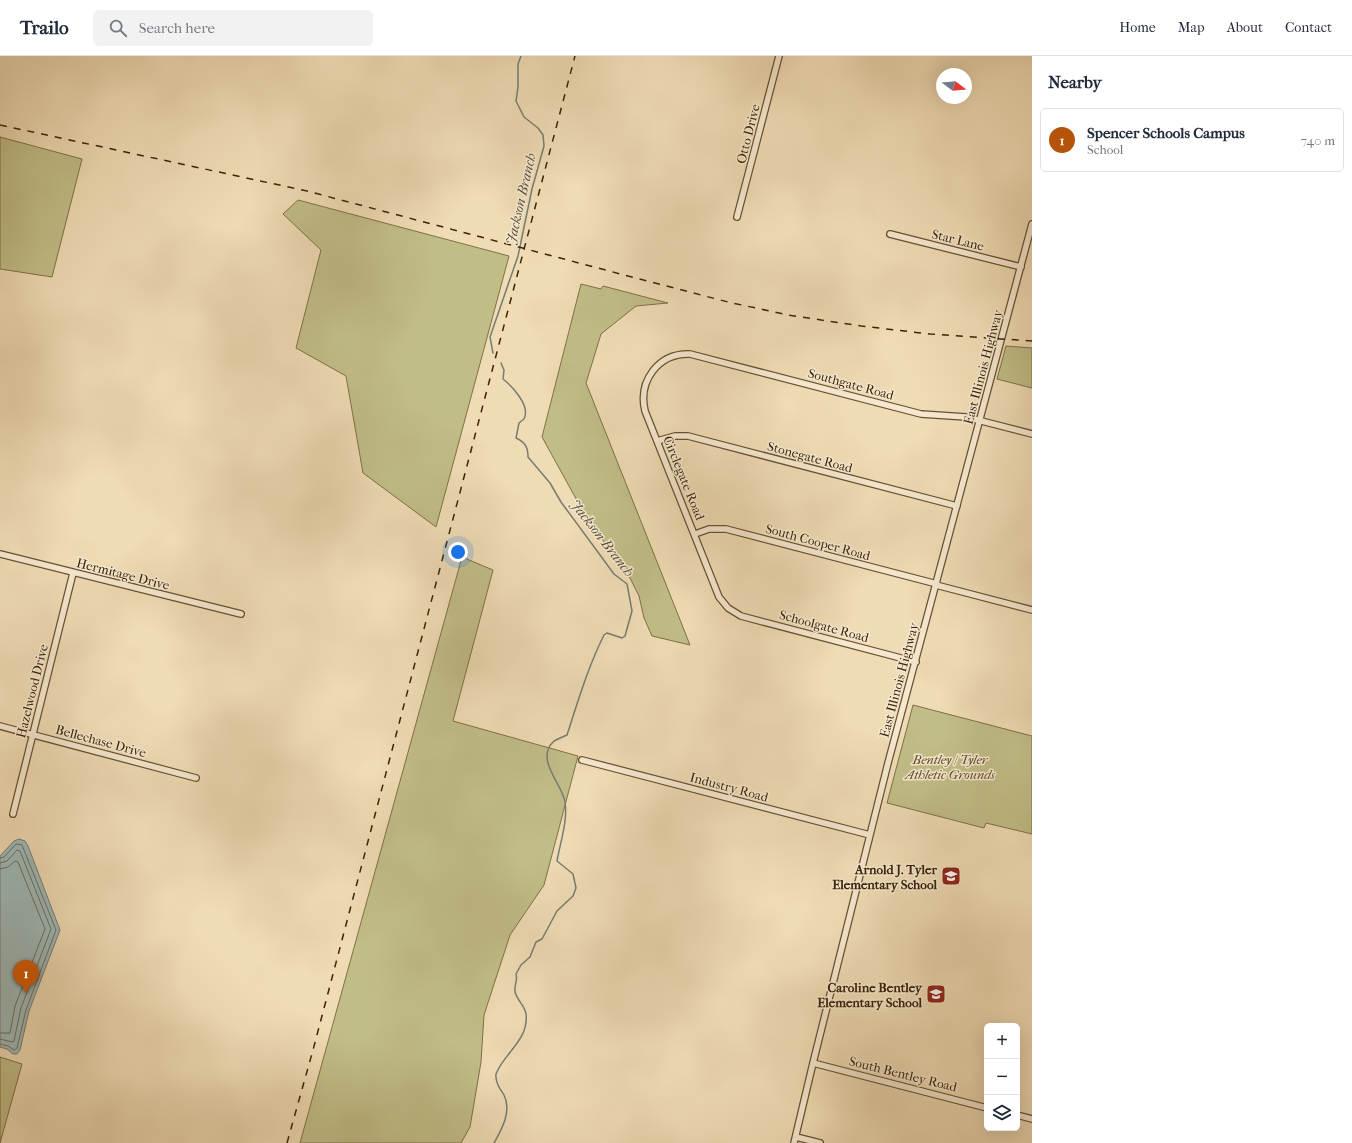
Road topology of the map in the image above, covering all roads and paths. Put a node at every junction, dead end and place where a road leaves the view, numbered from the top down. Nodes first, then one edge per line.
1 (779, 56) edge
2 (737, 216) dead end
3 (1032, 224) edge
4 (890, 234) dead end
5 (1021, 267) junction
6 (665, 360) joint
7 (980, 420) junction
8 (1032, 434) edge
9 (657, 441) junction
10 (957, 506) junction
11 (695, 534) junction
12 (0, 554) edge
13 (74, 573) junction
14 (936, 584) junction
15 (728, 608) joint
16 (1032, 610) edge
17 (241, 614) dead end
18 (916, 662) junction
19 (0, 726) edge
20 (33, 734) junction
21 (582, 760) dead end
22 (196, 778) dead end
23 (13, 814) dead end
24 (870, 835) junction
25 (813, 1063) junction
26 (984, 1107) edge
27 (1020, 1116) edge
28 (1032, 1119) edge
29 (795, 1140) edge
30 (820, 1143) edge

1 - 2 street, Otto Drive
3 - 5 street, East Illinois Highway
4 - 5 street, Star Lane
5 - 7 street, East Illinois Highway
6 - 7 street, Southgate Road
6 - 9 street, Circlegate Road
7 - 8 street, Southgate Road
7 - 10 street, East Illinois Highway
9 - 10 street, Stonegate Road
9 - 11 street, Circlegate Road
10 - 14 street, East Illinois Highway
11 - 14 street, South Cooper Road
11 - 15 street, Circlegate Road
12 - 13 street, Hermitage Drive
13 - 17 street, Hermitage Drive
13 - 20 street, Hazelwood Drive
14 - 16 street, South Cooper Road
14 - 18 street, East Illinois Highway
15 - 18 street, Schoolgate Road
18 - 24 street, East Illinois Highway
19 - 20 street, Bellechase Drive
20 - 22 street, Bellechase Drive
20 - 23 street, Hazelwood Drive
21 - 24 street, Industry Road
24 - 25 street, East Illinois Highway
25 - 26 street, South Bentley Road
25 - 29 street, East Illinois Highway
27 - 28 street
29 - 30 street

